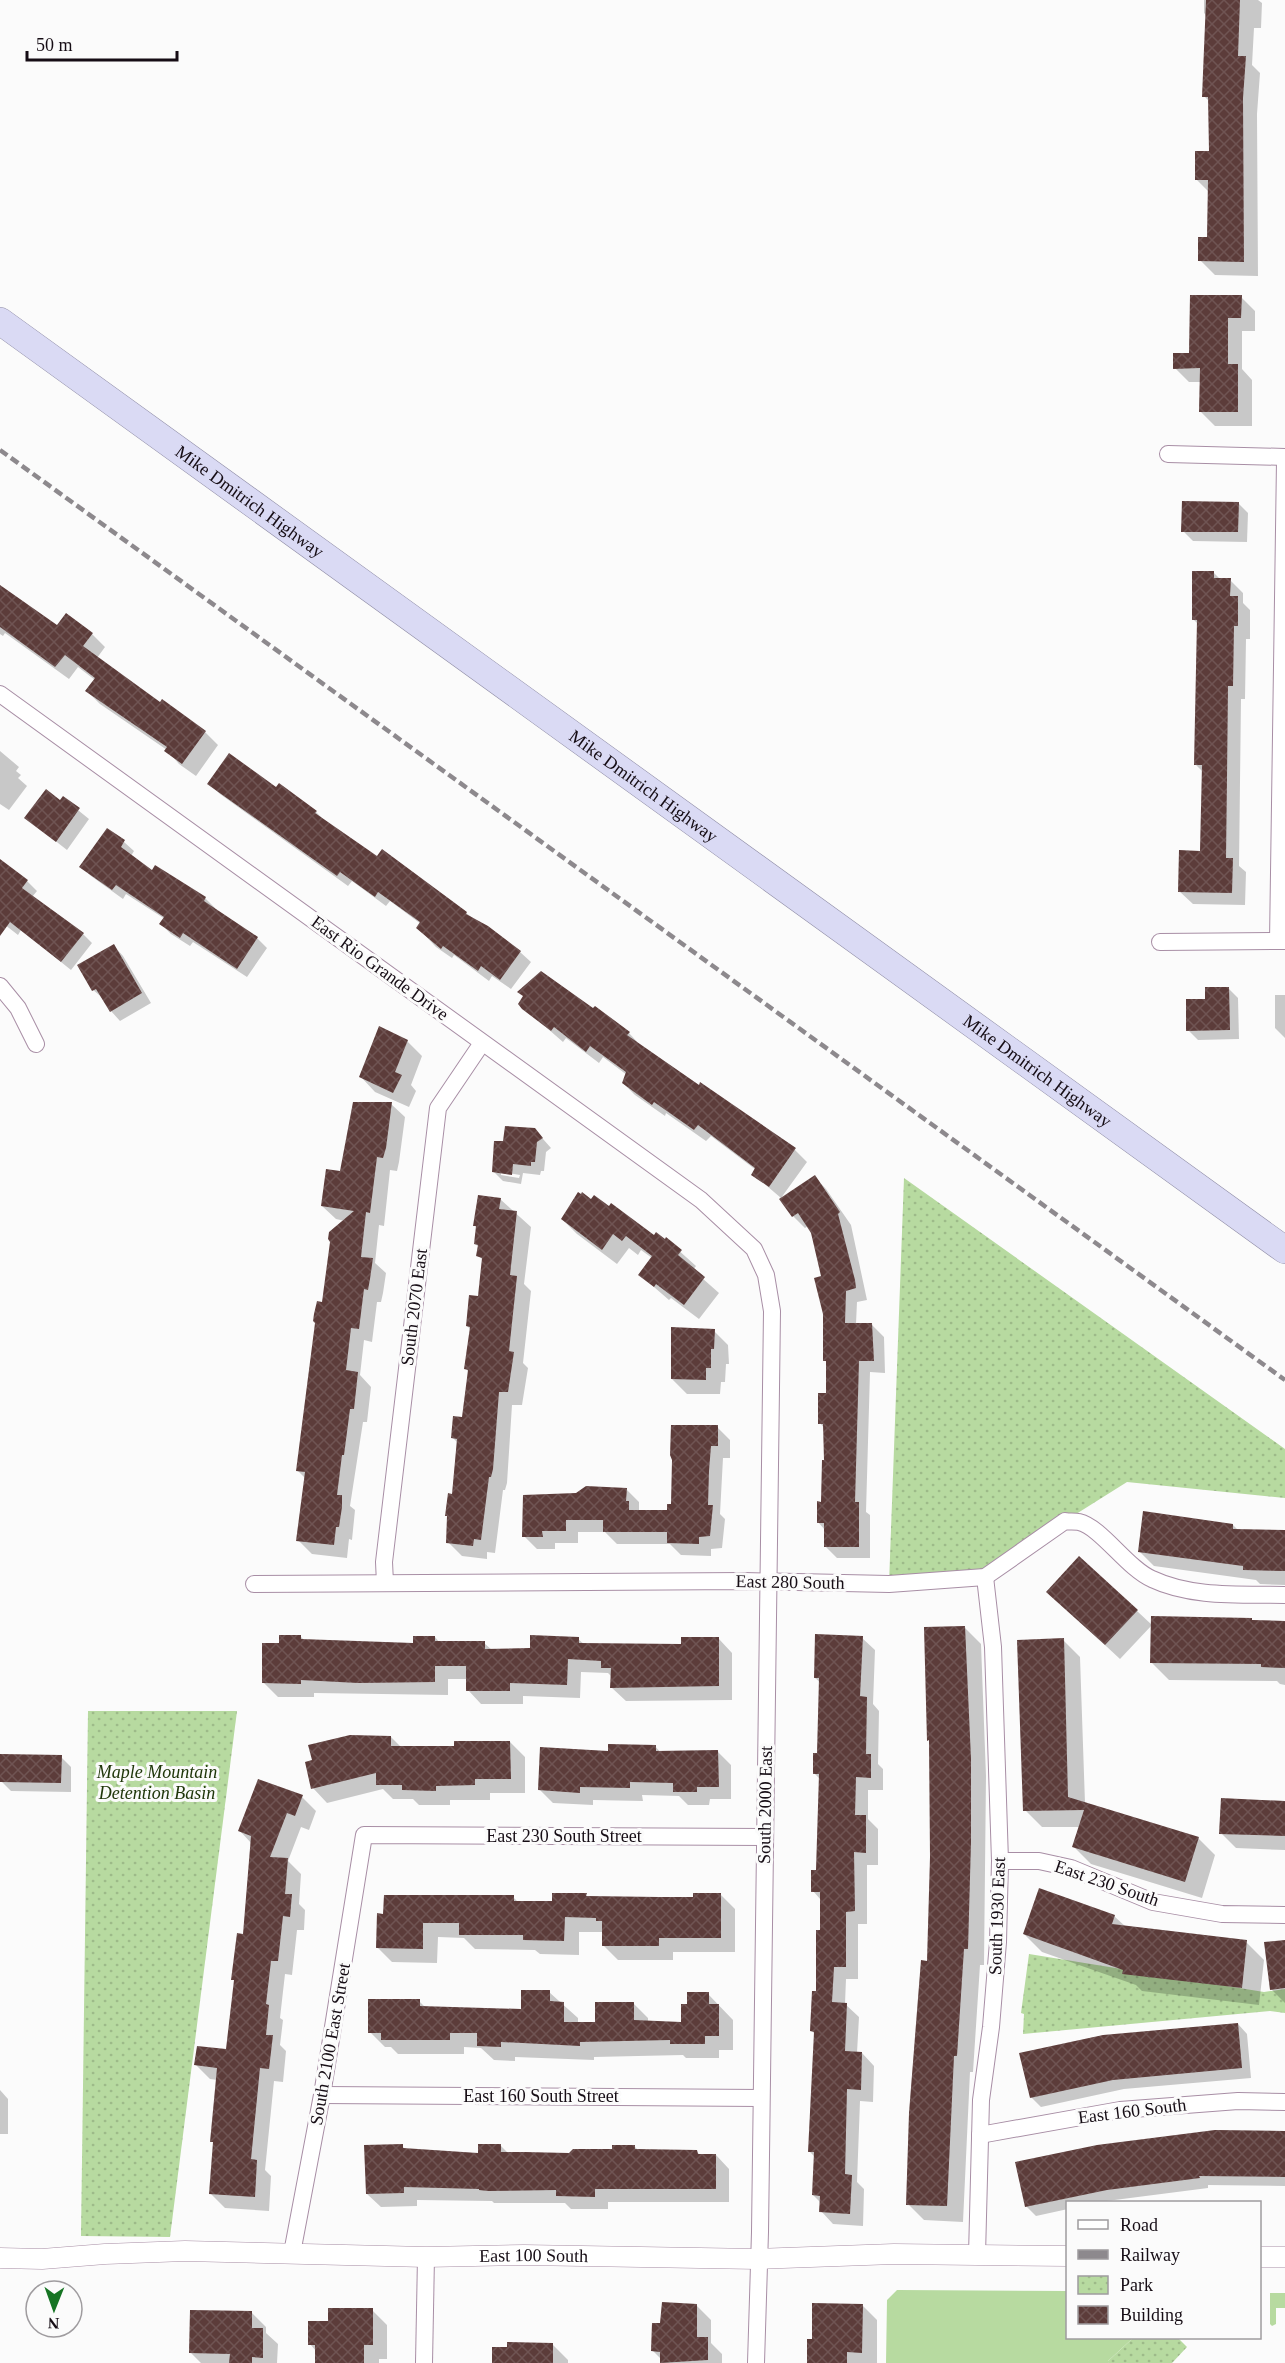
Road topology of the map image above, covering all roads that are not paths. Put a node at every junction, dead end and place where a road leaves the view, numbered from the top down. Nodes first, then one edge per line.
1 (0, 321) edge
2 (1168, 454) dead end
3 (1285, 459) edge
4 (0, 694) edge
5 (1282, 941) edge
6 (1161, 942) dead end
7 (0, 986) edge
8 (482, 1043) junction
9 (36, 1044) dead end
10 (754, 1249) joint
11 (1285, 1250) edge
12 (985, 1577) junction
13 (768, 1581) junction
14 (385, 1583) junction
15 (254, 1584) dead end
16 (1285, 1595) edge
17 (364, 1835) joint
18 (765, 1837) junction
19 (1000, 1861) junction
20 (1285, 1915) edge
21 (322, 2095) junction
22 (761, 2098) junction
23 (1285, 2102) edge
24 (980, 2135) junction
25 (292, 2253) junction
26 (977, 2255) junction
27 (1066, 2256) edge
28 (426, 2257) junction
29 (1261, 2257) edge
30 (1285, 2257) edge
31 (0, 2258) edge
32 (758, 2259) junction
33 (424, 2363) edge
34 (756, 2363) edge

1 - 11 highway, Mike Dmitrich Highway
2 - 3 street
3 - 5 street
4 - 8 street, East Rio Grande Drive
5 - 6 street
7 - 9 street
8 - 10 street, East Rio Grande Drive
8 - 14 street, South 2070 East
10 - 13 street, South 2000 East
12 - 13 street, East 280 South
12 - 16 street
12 - 19 street, South 1930 East
13 - 14 street, East 280 South
13 - 18 street, South 2000 East
14 - 15 street, East 280 South
17 - 18 street, East 230 South Street
17 - 21 street, South 2100 East Street
18 - 22 street, South 2000 East
19 - 20 street, East 230 South
19 - 24 street, South 1930 East
21 - 22 street, East 160 South Street
21 - 25 street, South 2100 East Street
22 - 32 street, South 2000 East
23 - 24 street, East 160 South
24 - 26 street, South 1930 East
25 - 28 street, East 100 South
25 - 31 street, East 100 South
26 - 27 street, East 100 South
26 - 32 street, East 100 South
28 - 32 street, East 100 South
28 - 33 street
29 - 30 street
32 - 34 street, South 2000 East

